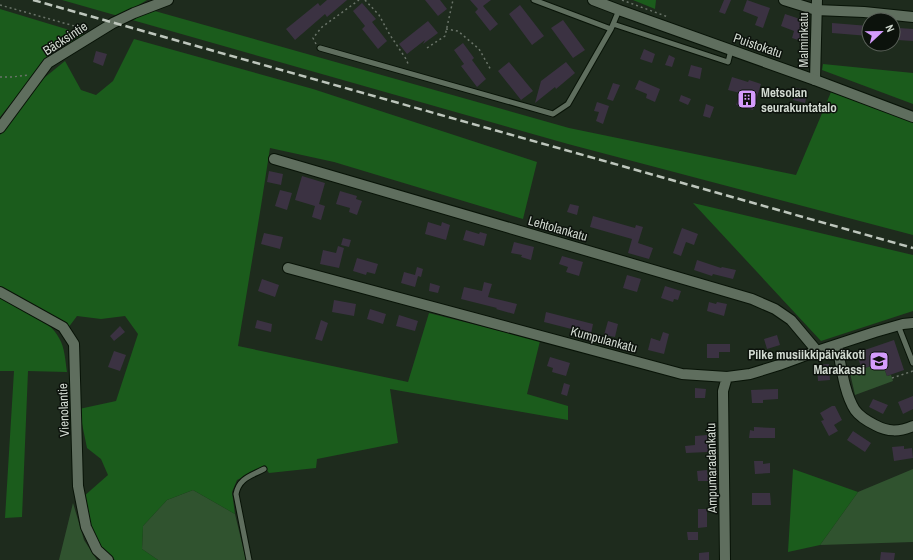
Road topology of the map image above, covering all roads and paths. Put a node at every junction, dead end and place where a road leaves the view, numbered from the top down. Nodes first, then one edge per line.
1 (168, 0) edge
2 (359, 0) edge
3 (365, 0) edge
4 (452, 0) edge
5 (534, 0) edge
6 (593, 0) edge
7 (784, 0) edge
8 (0, 5) edge
9 (816, 5) edge
10 (619, 10) junction
11 (913, 17) edge
12 (612, 27) junction
13 (446, 29) junction
14 (97, 33) junction
15 (320, 48) joint
16 (426, 48) dead end
17 (731, 50) junction
18 (491, 70) dead end
19 (408, 73) junction
20 (40, 74) junction
21 (0, 77) edge
22 (815, 80) junction
23 (913, 117) edge
24 (0, 128) edge
25 (274, 159) dead end
26 (288, 268) dead end
27 (0, 292) edge
28 (913, 323) edge
29 (898, 325) junction
30 (837, 345) junction
31 (817, 351) junction
32 (913, 363) edge
33 (913, 371) edge
34 (727, 377) junction
35 (892, 378) dead end
36 (913, 426) edge
37 (264, 469) dead end
38 (108, 560) edge
39 (249, 560) edge
40 (725, 560) edge

1 - 14 street, Bäcksintie
2 - 15 path
3 - 19 path
4 - 13 path
5 - 12 lane
6 - 10 street, Puistokatu
7 - 9 street
8 - 14 path
9 - 11 street
9 - 22 street, Malminkatu
10 - 12 lane
10 - 17 street, Puistokatu
12 - 17 lane
12 - 19 lane
13 - 16 path
13 - 18 path
14 - 20 street, Bäcksintie
15 - 19 lane
17 - 22 street, Puistokatu
20 - 21 path
20 - 24 street, Bäcksintie
22 - 23 street, Puistokatu
25 - 31 street, Lehtolankatu
26 - 34 street, Kumpulankatu
27 - 38 street, Vienolantie
28 - 29 street, Kumpulankatu
29 - 30 street, Kumpulankatu
29 - 32 lane
30 - 31 street, Kumpulankatu
30 - 36 street
31 - 34 street, Kumpulankatu
33 - 35 path
34 - 40 street, Ampumaradankatu
37 - 39 lane

